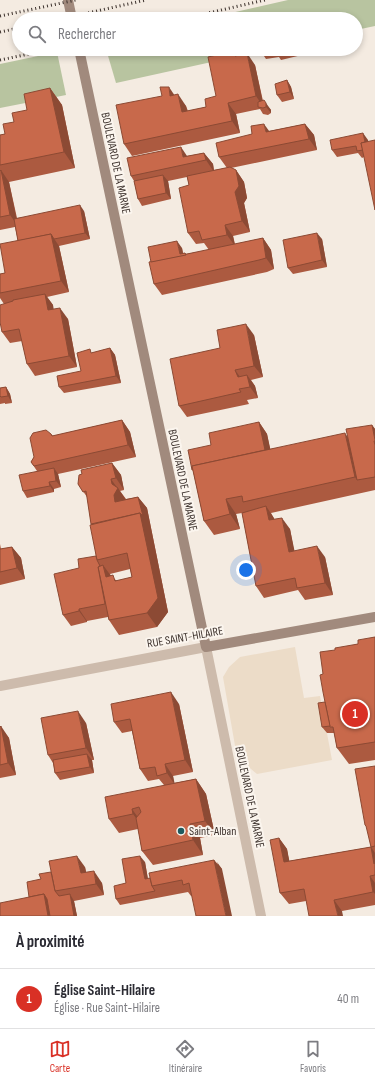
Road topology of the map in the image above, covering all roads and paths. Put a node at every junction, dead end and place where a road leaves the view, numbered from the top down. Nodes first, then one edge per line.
1 (68, 0) edge
2 (71, 12) edge
3 (80, 56) edge
4 (375, 617) edge
5 (206, 647) junction
6 (0, 686) edge
7 (261, 916) edge

1 - 2 street
3 - 5 street, BOULEVARD DE LA MARNE
4 - 5 street, RUE SAINT-HILAIRE
5 - 6 street, RUE SAINT-HILAIRE
5 - 7 street, BOULEVARD DE LA MARNE

